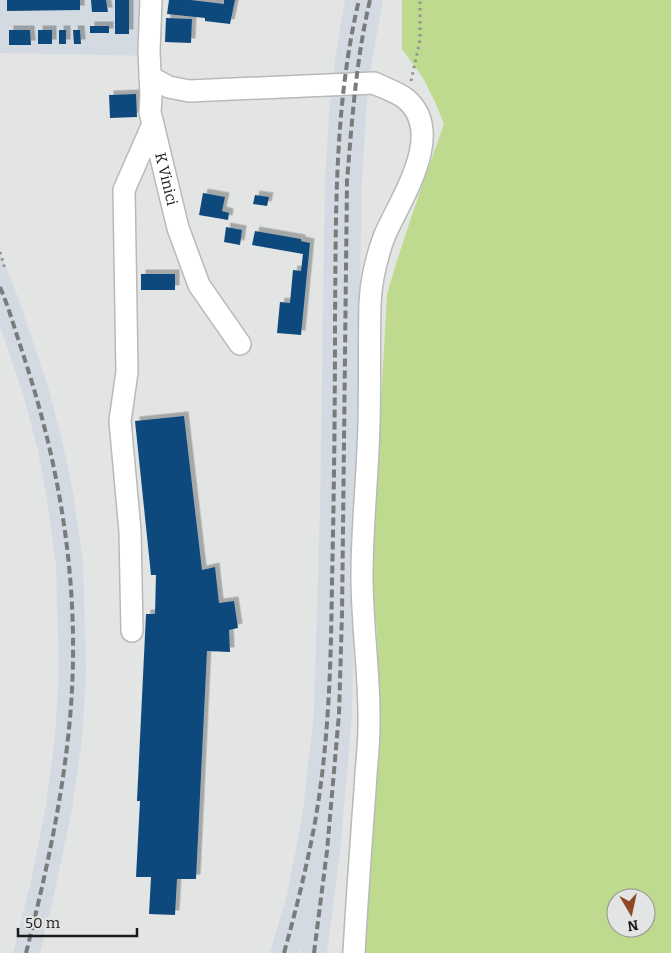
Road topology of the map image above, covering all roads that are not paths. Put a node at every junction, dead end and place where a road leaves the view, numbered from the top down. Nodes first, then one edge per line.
1 (151, 0) edge
2 (150, 77) junction
3 (153, 124) junction
4 (240, 344) dead end
5 (132, 630) dead end
6 (354, 953) edge

1 - 2 street, K Vinici
2 - 3 street, K Vinici
2 - 6 street
3 - 4 street, K Vinici
3 - 5 street

